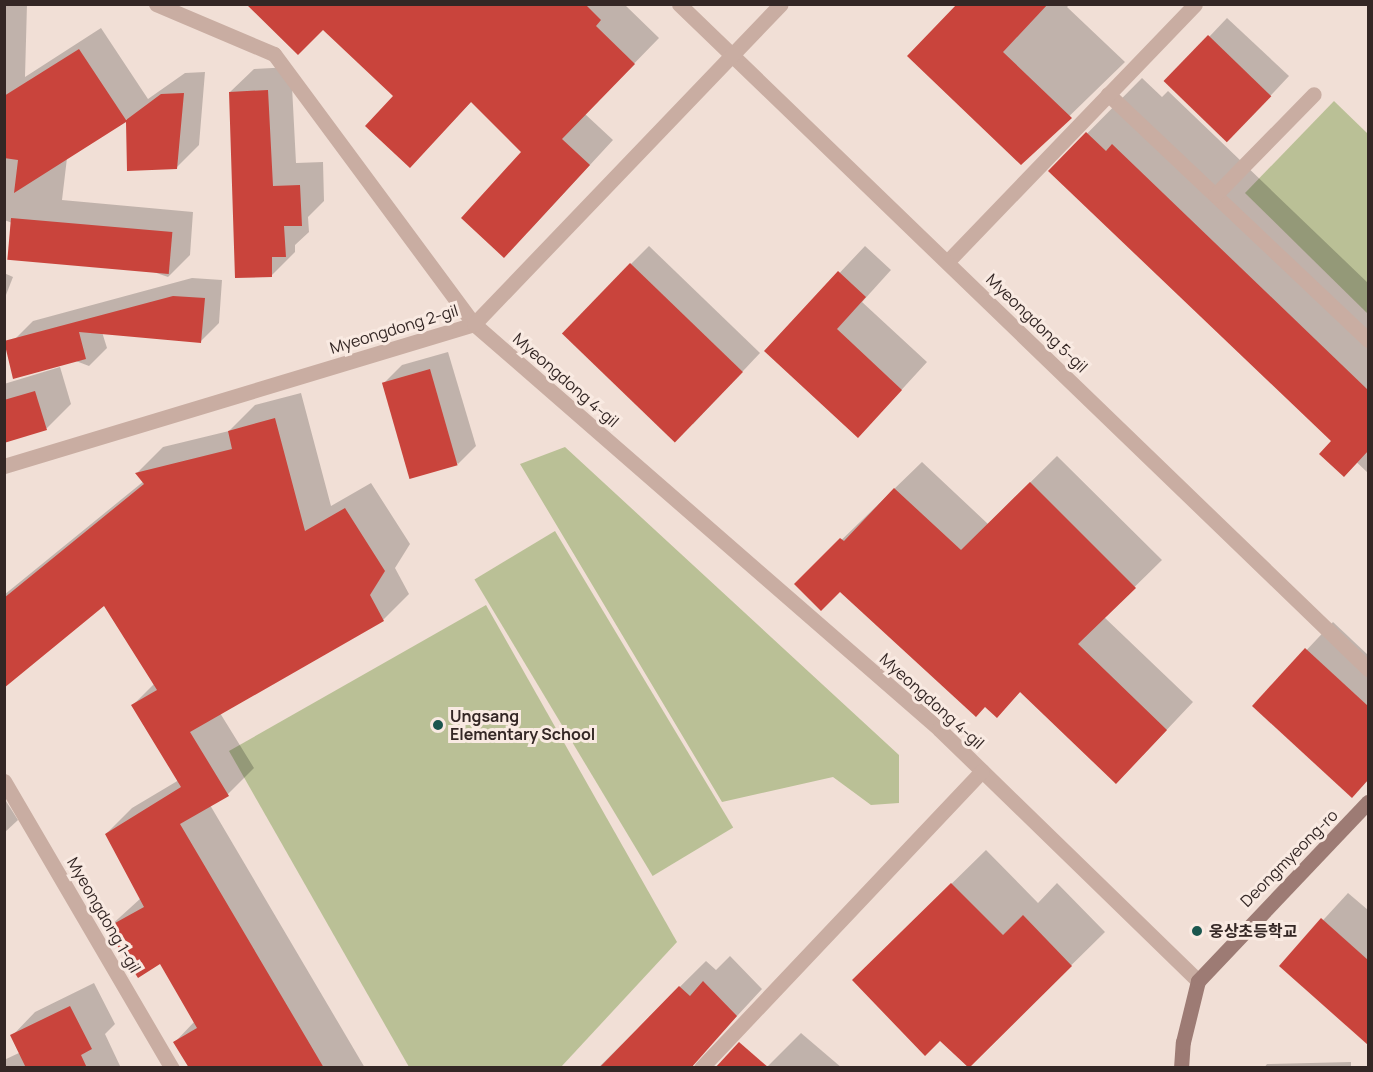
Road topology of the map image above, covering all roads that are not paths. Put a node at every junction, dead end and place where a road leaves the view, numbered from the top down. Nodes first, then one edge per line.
1 (156, 4) edge
2 (680, 4) edge
3 (781, 4) edge
4 (1195, 4) edge
5 (733, 55) junction
6 (1108, 94) junction
7 (1314, 94) dead end
8 (1215, 195) junction
9 (948, 261) junction
10 (474, 324) junction
11 (1368, 340) edge
12 (4, 466) edge
13 (1368, 669) edge
14 (982, 771) junction
15 (4, 782) edge
16 (1368, 802) edge
17 (1198, 981) junction
18 (172, 1068) edge
19 (701, 1068) edge
20 (1181, 1068) edge

1 - 10 street, Myeongdong 4-gil
2 - 5 street, Myeongdong 5-gil
3 - 5 street, Myeongdong 2-gil
4 - 6 street
5 - 9 street, Myeongdong 5-gil
5 - 10 street, Myeongdong 2-gil
6 - 8 street
6 - 9 street
7 - 8 street
8 - 11 street
9 - 13 street, Myeongdong 5-gil
10 - 12 street, Myeongdong 2-gil
10 - 14 street, Myeongdong 4-gil
14 - 17 street, Myeongdong 4-gil
14 - 19 street, Myeongdong 4-gil
15 - 18 street, Myeongdong 1-gil
16 - 17 street, Deongmyeong-ro
17 - 20 street, Deongmyeong-ro

